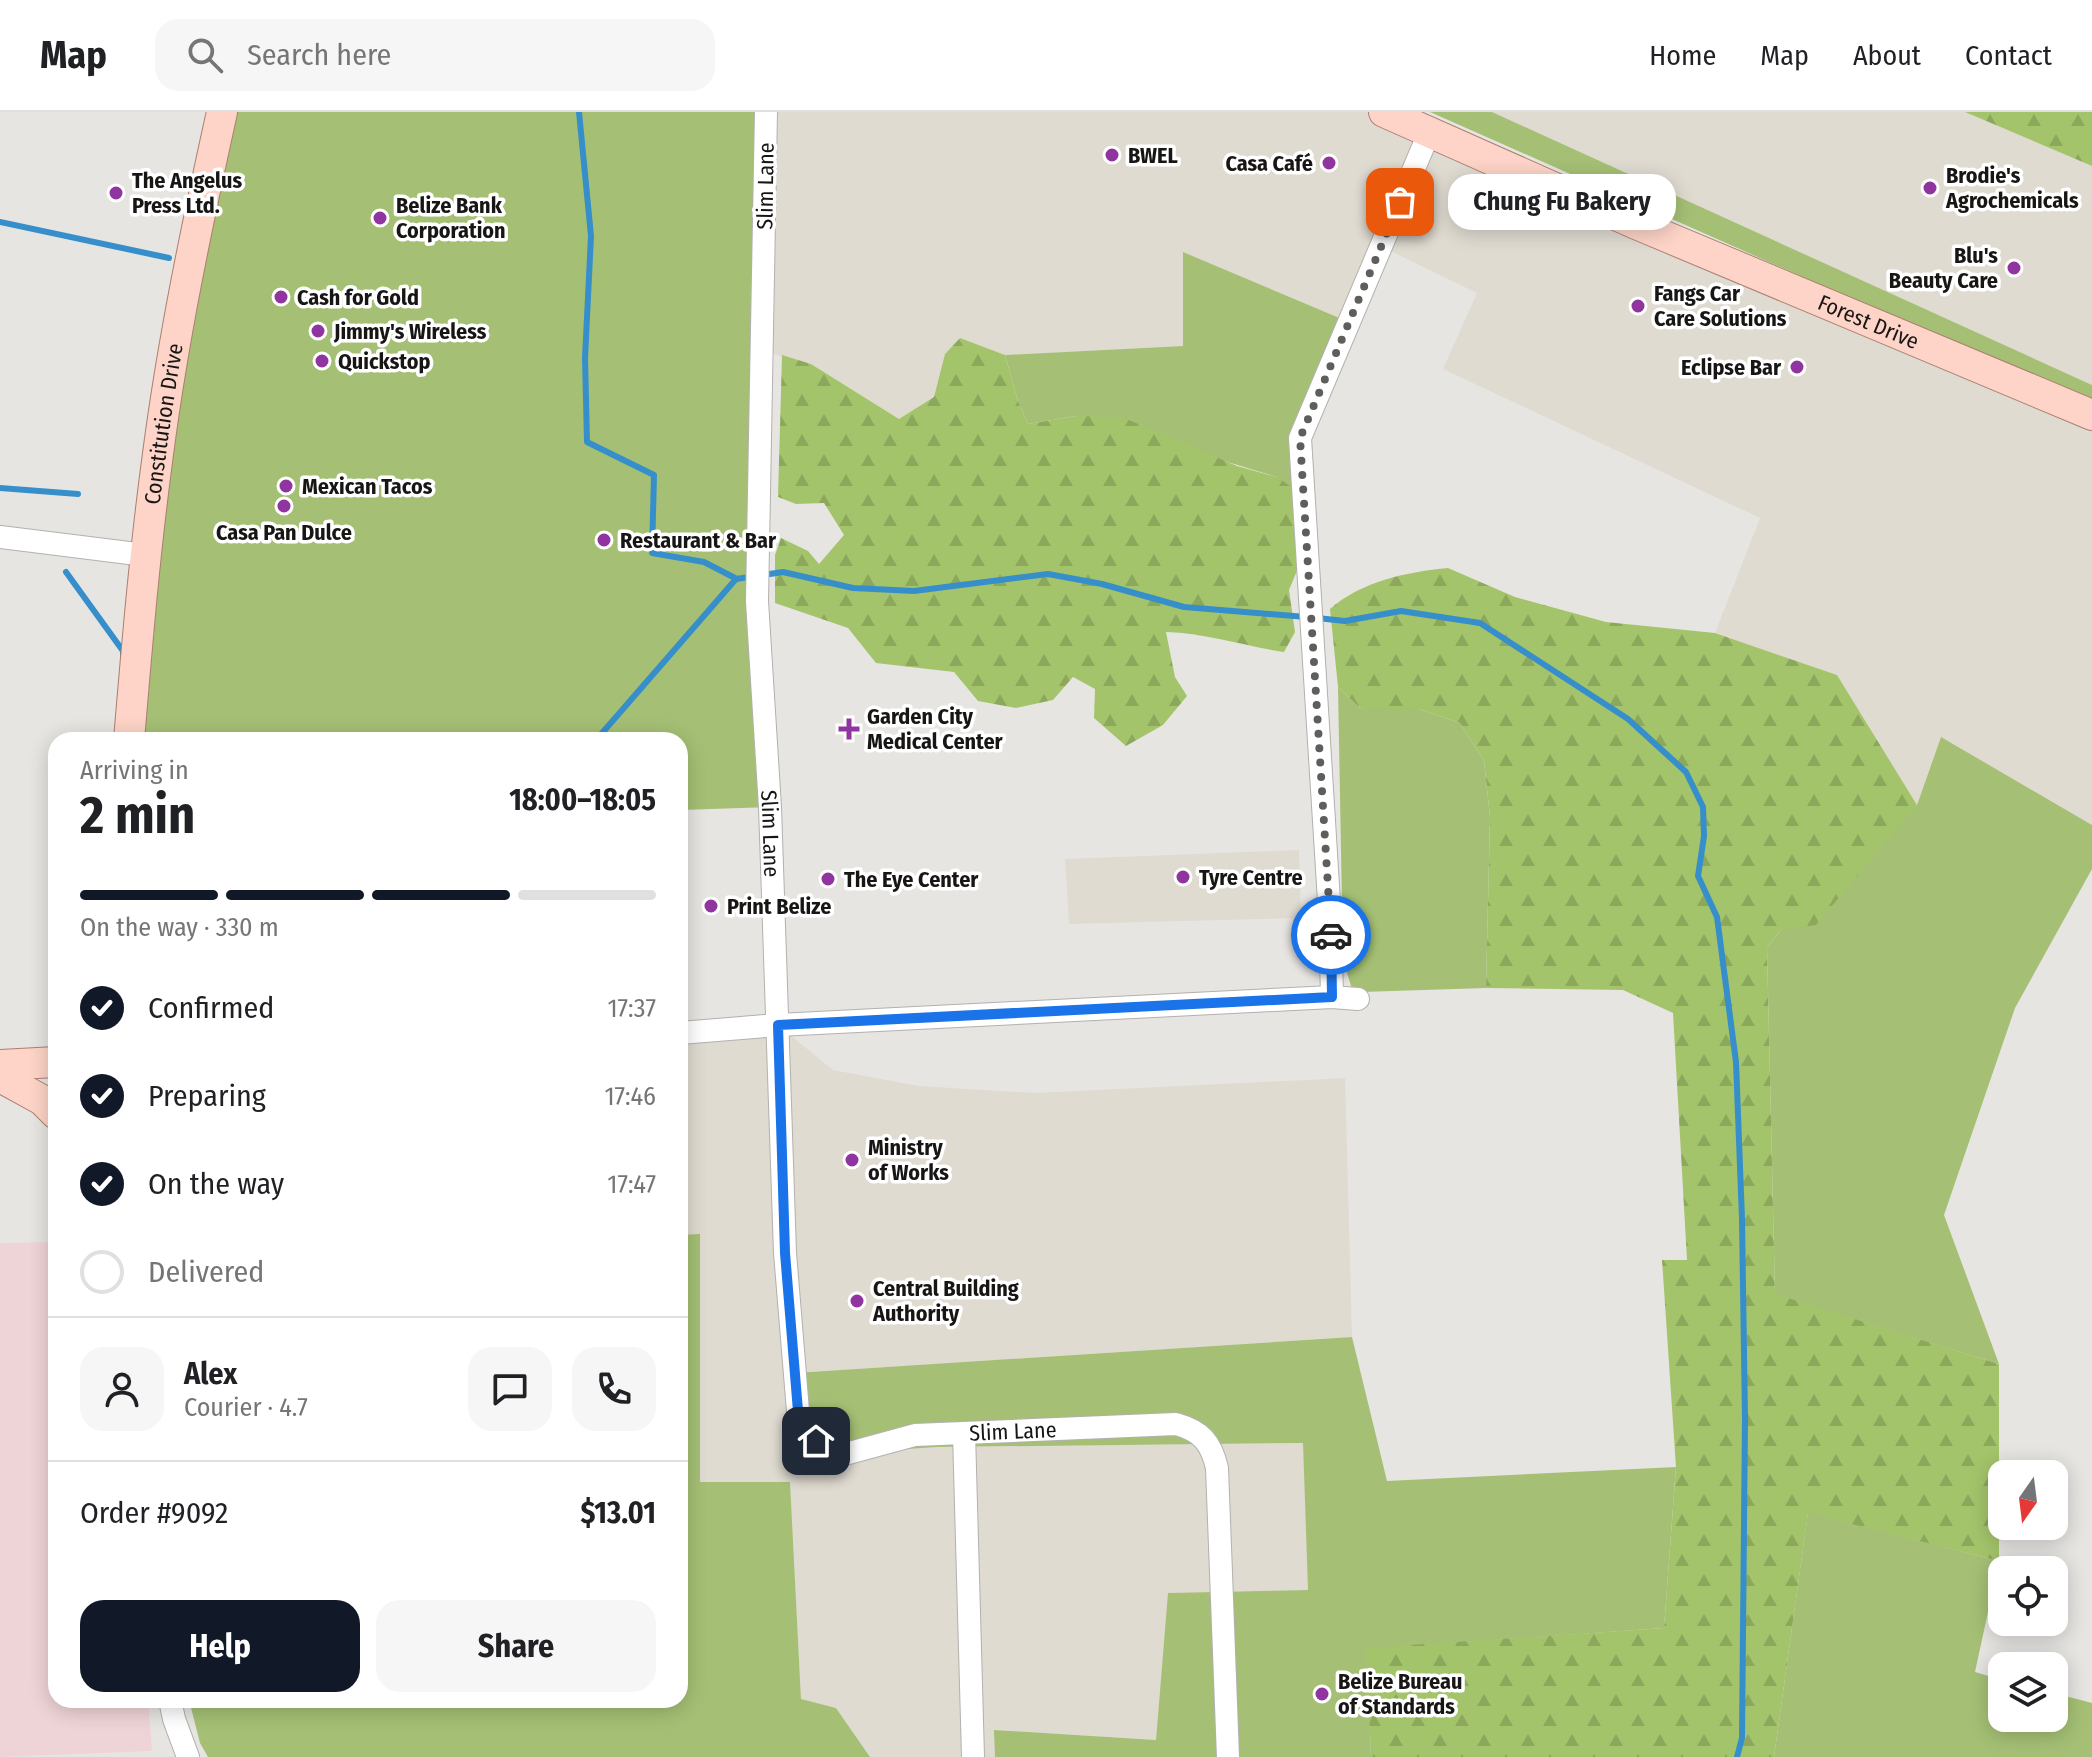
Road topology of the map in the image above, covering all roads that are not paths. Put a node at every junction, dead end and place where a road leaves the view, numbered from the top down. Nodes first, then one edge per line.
1 (222, 112) edge
2 (766, 112) edge
3 (1384, 112) edge
4 (1429, 133) junction
5 (2092, 415) edge
6 (0, 537) edge
7 (145, 555) junction
8 (130, 732) edge
9 (1332, 997) junction
10 (1358, 999) dead end
11 (778, 1025) junction
12 (688, 1032) edge
13 (48, 1062) edge
14 (0, 1065) edge
15 (0, 1077) edge
16 (48, 1107) edge
17 (964, 1433) junction
18 (172, 1708) edge
19 (188, 1757) edge
20 (973, 1757) edge
21 (1228, 1757) edge

1 - 7 main road, Constitution Drive
2 - 11 street, Slim Lane
3 - 4 main road, Forest Drive
4 - 5 main road, Forest Drive
4 - 9 street
6 - 7 street
7 - 8 main road, Constitution Drive
9 - 10 street
9 - 11 street
11 - 12 street
11 - 17 street, Slim Lane
13 - 14 main road
15 - 16 main road
17 - 20 street
17 - 21 street, Slim Lane
18 - 19 street

